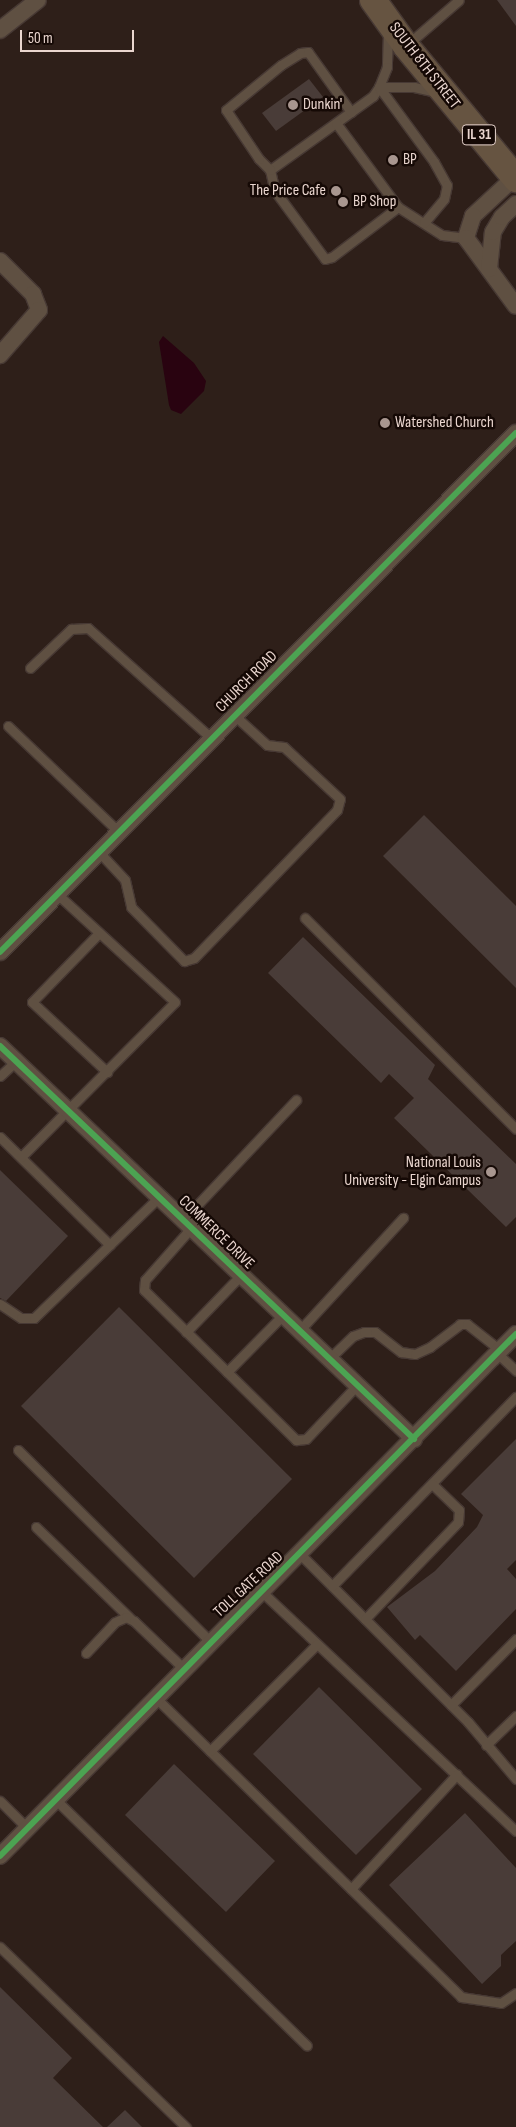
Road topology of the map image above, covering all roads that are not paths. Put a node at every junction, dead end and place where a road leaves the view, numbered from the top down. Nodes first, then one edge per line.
1 (38, 0) edge
2 (459, 0) edge
3 (378, 6) edge
4 (0, 30) edge
5 (406, 46) junction
6 (379, 87) junction
7 (444, 94) junction
8 (351, 112) junction
9 (336, 122) junction
10 (270, 170) junction
11 (516, 179) edge
12 (516, 204) edge
13 (398, 207) junction
14 (424, 223) junction
15 (466, 238) junction
16 (0, 261) edge
17 (489, 269) junction
18 (516, 306) edge
19 (0, 355) edge
20 (516, 433) edge
21 (30, 668) dead end
22 (234, 715) junction
23 (8, 726) dead end
24 (211, 738) junction
25 (119, 832) junction
26 (98, 852) junction
27 (57, 894) junction
28 (305, 918) dead end
29 (99, 933) junction
30 (0, 952) edge
31 (0, 1046) edge
32 (16, 1061) junction
33 (107, 1072) junction
34 (0, 1076) edge
35 (296, 1100) dead end
36 (68, 1112) junction
37 (516, 1129) edge
38 (0, 1137) edge
39 (20, 1157) junction
40 (159, 1197) junction
41 (403, 1218) dead end
42 (187, 1224) junction
43 (110, 1245) junction
44 (241, 1275) junction
45 (0, 1304) edge
46 (283, 1315) junction
47 (299, 1330) junction
48 (186, 1332) junction
49 (516, 1334) edge
50 (499, 1352) junction
51 (329, 1359) junction
52 (516, 1371) edge
53 (227, 1372) junction
54 (357, 1385) junction
55 (516, 1397) edge
56 (414, 1440) junction
57 (18, 1450) dead end
58 (432, 1484) junction
59 (36, 1527) dead end
60 (301, 1555) junction
61 (332, 1586) junction
62 (261, 1592) junction
63 (130, 1618) junction
64 (365, 1619) junction
65 (516, 1638) edge
66 (210, 1641) junction
67 (317, 1644) junction
68 (86, 1653) dead end
69 (183, 1668) junction
70 (156, 1698) junction
71 (451, 1705) junction
72 (516, 1716) edge
73 (486, 1745) junction
74 (210, 1750) junction
75 (457, 1774) junction
76 (516, 1779) edge
77 (56, 1800) junction
78 (0, 1801) edge
79 (27, 1828) junction
80 (516, 1831) edge
81 (0, 1856) edge
82 (351, 1889) junction
83 (0, 1947) edge
84 (516, 1993) edge
85 (307, 2046) dead end
86 (186, 2127) edge

1 - 4 street
2 - 5 lane
3 - 5 main road, SOUTH 8TH STREET / IL 31
3 - 6 lane
5 - 7 main road, SOUTH 8TH STREET / IL 31
6 - 7 lane
6 - 8 lane
6 - 14 lane
7 - 11 main road, SOUTH 8TH STREET / IL 31
8 - 9 lane
8 - 10 lane
9 - 10 lane
9 - 13 lane
10 - 13 lane
11 - 15 street
12 - 17 street
13 - 14 lane
14 - 15 lane
15 - 17 street
16 - 19 street
17 - 18 street
20 - 22 street, CHURCH ROAD
21 - 24 lane
22 - 24 street, CHURCH ROAD
22 - 26 lane
23 - 25 lane
24 - 25 street, CHURCH ROAD
25 - 26 street, CHURCH ROAD
26 - 27 street, CHURCH ROAD
27 - 29 lane
27 - 30 street, CHURCH ROAD
28 - 37 lane
29 - 33 lane
29 - 33 lane
31 - 32 street, COMMERCE DRIVE
32 - 34 lane
32 - 36 street, COMMERCE DRIVE
33 - 36 lane
35 - 42 lane
36 - 39 lane
36 - 40 street, COMMERCE DRIVE
38 - 39 lane
39 - 43 lane
40 - 42 street, COMMERCE DRIVE
40 - 43 lane
41 - 47 lane
42 - 44 street, COMMERCE DRIVE
42 - 48 lane
43 - 45 lane
44 - 46 street, COMMERCE DRIVE
44 - 48 lane
46 - 47 street, COMMERCE DRIVE
46 - 53 lane
47 - 51 street, COMMERCE DRIVE
48 - 53 lane
49 - 50 street, TOLL GATE ROAD
50 - 51 lane
50 - 52 lane
50 - 56 street, TOLL GATE ROAD
51 - 54 street, COMMERCE DRIVE
53 - 54 lane
54 - 56 street, COMMERCE DRIVE
55 - 58 lane
56 - 60 street, TOLL GATE ROAD
57 - 66 lane
58 - 61 lane
58 - 64 lane
59 - 63 lane
60 - 61 lane
60 - 62 street, TOLL GATE ROAD
61 - 64 lane
62 - 66 street, TOLL GATE ROAD
62 - 67 lane
63 - 68 lane
63 - 69 lane
64 - 71 lane
65 - 71 lane
66 - 69 street, TOLL GATE ROAD
67 - 74 lane
67 - 75 lane
69 - 70 street, TOLL GATE ROAD
70 - 74 lane
70 - 77 street, TOLL GATE ROAD
71 - 73 lane
72 - 73 lane
73 - 76 lane
74 - 82 lane
75 - 80 lane
75 - 82 lane
77 - 79 street, TOLL GATE ROAD
77 - 85 lane
78 - 79 lane
79 - 81 street, TOLL GATE ROAD
82 - 84 lane
83 - 86 lane

